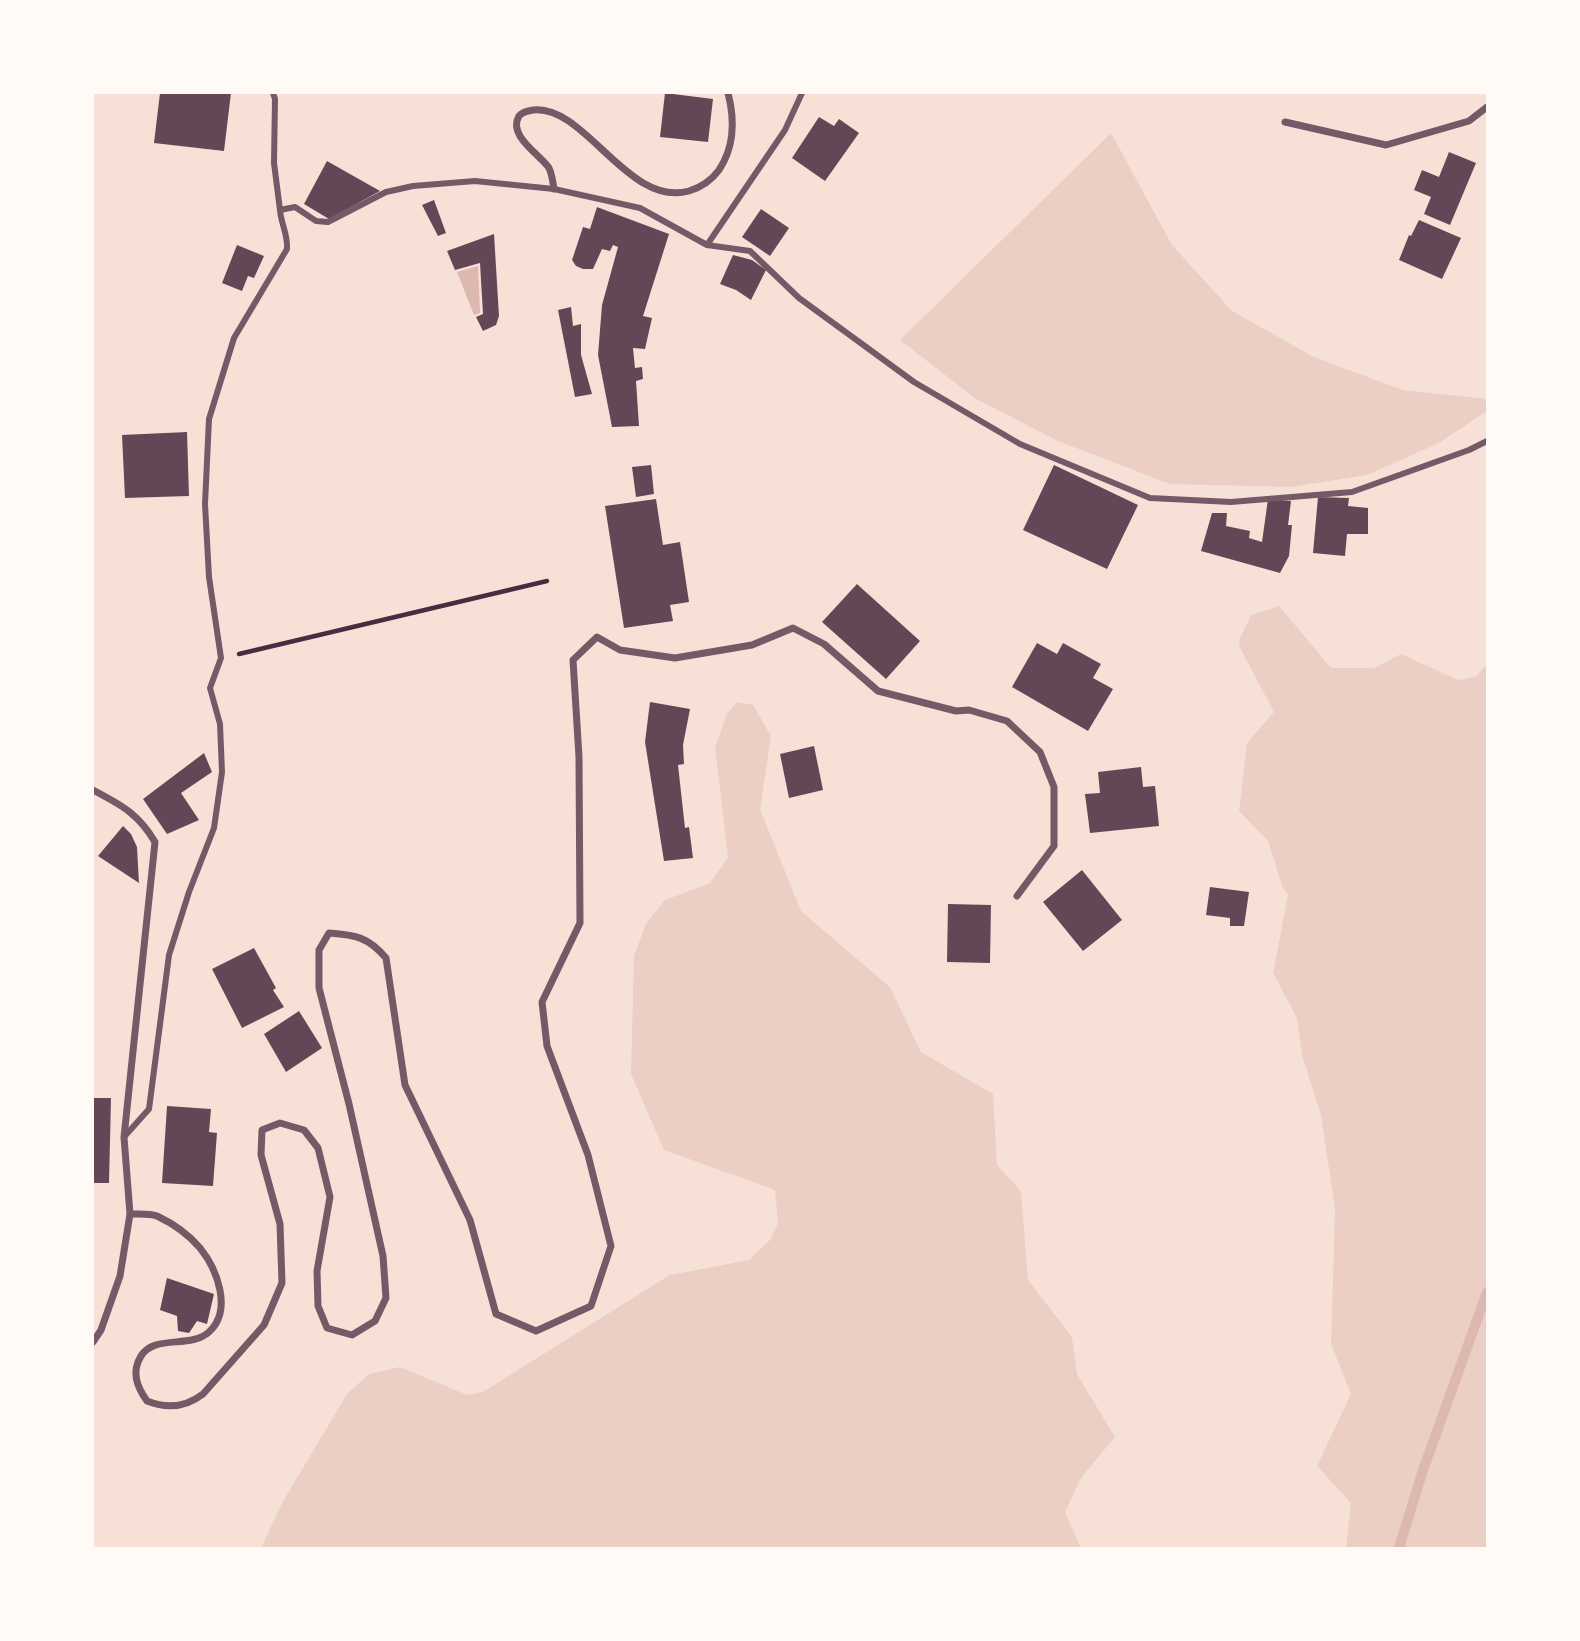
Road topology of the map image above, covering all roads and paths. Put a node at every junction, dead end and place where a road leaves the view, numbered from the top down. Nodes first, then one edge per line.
1 (273, 93) edge
2 (727, 93) edge
3 (802, 93) edge
4 (1487, 107) edge
5 (1284, 122) dead end
6 (554, 189) junction
7 (280, 210) junction
8 (707, 245) junction
9 (1487, 441) edge
10 (547, 581) dead end
11 (221, 658) junction
12 (93, 790) edge
13 (1017, 897) dead end
14 (124, 1137) junction
15 (130, 1214) junction
16 (93, 1342) edge

1 - 7 street
2 - 6 street
3 - 8 street
4 - 5 street
6 - 7 street
6 - 8 street
7 - 11 street
8 - 9 street
10 - 11 path
11 - 14 street
12 - 14 street
13 - 15 street
14 - 15 street
15 - 16 street

